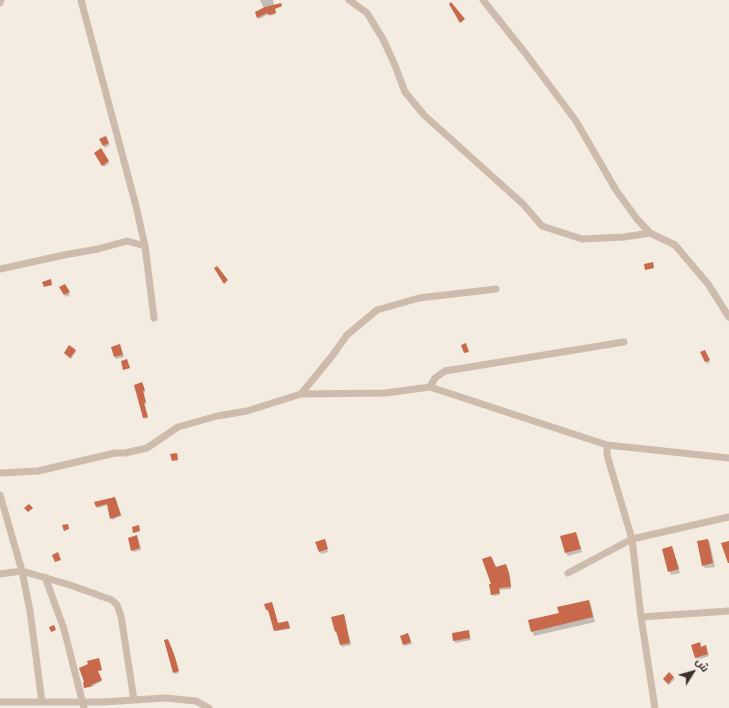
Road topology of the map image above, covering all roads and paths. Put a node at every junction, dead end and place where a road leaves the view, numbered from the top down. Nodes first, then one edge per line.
1 (1, 0) edge
2 (81, 0) edge
3 (349, 0) edge
4 (483, 0) edge
5 (0, 3) edge
6 (650, 233) junction
7 (145, 246) junction
8 (0, 269) edge
9 (496, 289) dead end
10 (729, 317) edge
11 (154, 318) dead end
12 (624, 342) dead end
13 (430, 386) junction
14 (301, 394) junction
15 (607, 445) junction
16 (729, 458) edge
17 (0, 473) edge
18 (0, 495) edge
19 (729, 517) edge
20 (632, 539) junction
21 (22, 571) junction
22 (568, 573) dead end
23 (0, 574) edge
24 (45, 577) junction
25 (729, 611) edge
26 (641, 617) junction
27 (134, 700) junction
28 (0, 702) edge
29 (42, 702) junction
30 (83, 705) edge
31 (209, 708) edge
32 (656, 708) edge

1 - 5 street
2 - 7 street
3 - 6 street
4 - 6 street
6 - 10 street
7 - 8 street
7 - 11 street
9 - 14 street
12 - 13 street
13 - 14 street
13 - 15 street
14 - 17 street
15 - 16 street
15 - 20 street
18 - 21 street
19 - 20 street
20 - 22 street
20 - 26 street
21 - 23 street
21 - 24 street
21 - 29 street
24 - 27 street
24 - 30 street
25 - 26 street
26 - 32 street
27 - 30 street
27 - 31 street
28 - 29 street
29 - 30 street

